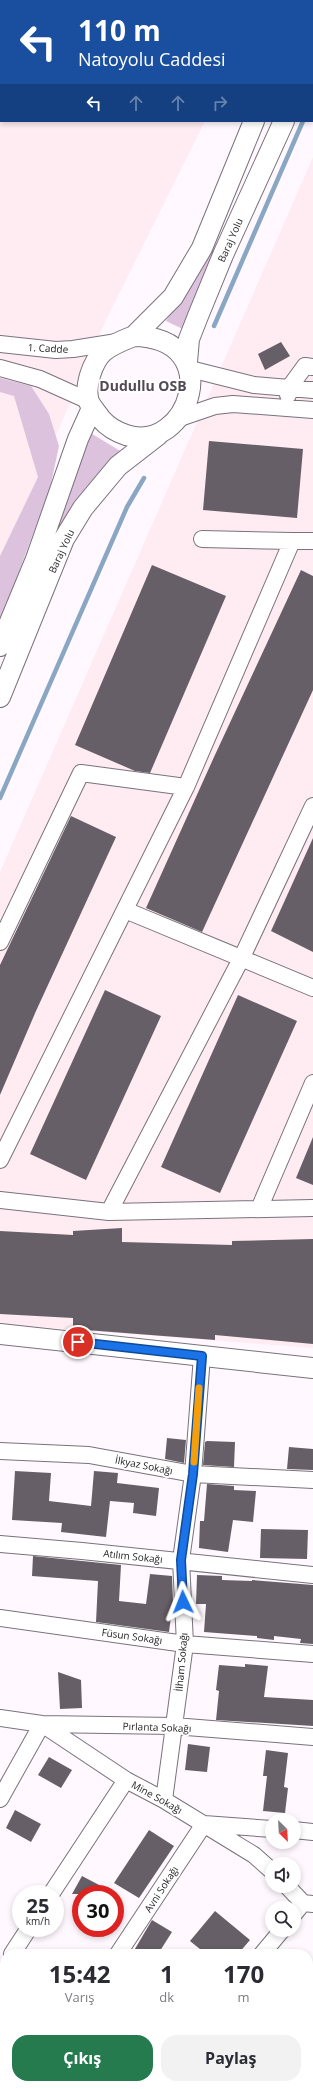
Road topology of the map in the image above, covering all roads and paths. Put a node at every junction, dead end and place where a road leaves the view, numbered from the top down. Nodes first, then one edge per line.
1 (254, 122) edge
2 (284, 122) edge
3 (127, 339) junction
4 (0, 344) edge
5 (188, 366) junction
6 (313, 367) edge
7 (0, 368) edge
8 (289, 388) junction
9 (313, 390) edge
10 (91, 404) junction
11 (287, 407) junction
12 (313, 410) edge
13 (177, 419) junction
14 (161, 432) junction
15 (202, 539) dead end
16 (292, 541) junction
17 (313, 541) edge
18 (0, 646) edge
19 (0, 697) edge
20 (186, 787) junction
21 (313, 806) edge
22 (125, 910) junction
23 (0, 942) edge
24 (242, 957) junction
25 (313, 988) edge
26 (313, 1083) edge
27 (0, 1160) edge
28 (0, 1200) edge
29 (313, 1208) edge
30 (259, 1209) junction
31 (110, 1212) junction
32 (0, 1334) edge
33 (202, 1356) junction
34 (313, 1368) edge
35 (0, 1451) edge
36 (193, 1474) junction
37 (313, 1480) edge
38 (0, 1544) edge
39 (181, 1560) junction
40 (313, 1575) edge
41 (0, 1618) edge
42 (185, 1644) junction
43 (313, 1654) edge
44 (0, 1718) edge
45 (42, 1724) junction
46 (174, 1726) junction
47 (313, 1737) edge
48 (126, 1780) junction
49 (0, 1799) edge
50 (164, 1800) junction
51 (204, 1824) junction
52 (265, 1828) edge
53 (301, 1831) edge
54 (313, 1832) edge
55 (265, 1864) edge
56 (57, 1885) edge
57 (292, 1893) edge
58 (303, 1907) edge
59 (23, 1937) edge
60 (276, 1937) edge
61 (15, 1949) edge
62 (121, 1949) edge
63 (266, 1949) edge

1 - 3 main road
2 - 5 main road, Baraj Yolu
3 - 4 street, 1. Cadde
3 - 5 main road
3 - 10 main road
5 - 8 street
5 - 13 main road
6 - 8 street
7 - 10 street
8 - 9 street
8 - 11 street
10 - 14 main road
10 - 18 main road, Baraj Yolu
11 - 12 street
11 - 13 street
13 - 14 main road
14 - 19 main road, Baraj Yolu
15 - 16 street
16 - 17 street
16 - 20 street
20 - 22 street
20 - 23 street
21 - 24 street
22 - 24 street
22 - 27 street
24 - 25 street
24 - 31 street
26 - 30 street
28 - 31 street
29 - 30 street
30 - 31 street
32 - 33 main road
33 - 34 main road
33 - 36 street, İlham Sokağı
35 - 36 street, İlkyaz Sokağı
36 - 37 street, İlkyaz Sokağı
36 - 39 street, İlham Sokağı
38 - 39 street, Atılım Sokağı
39 - 40 street, Atılım Sokağı
39 - 42 street, İlham Sokağı
41 - 42 street, Füsun Sokağı
42 - 43 street, Füsun Sokağı
42 - 46 street, İlham Sokağı
44 - 45 street, Pırlanta Sokağı
45 - 46 street, Pırlanta Sokağı
45 - 48 street, Mine Sokağı
45 - 49 street
46 - 47 street, Pırlanta Sokağı
46 - 50 street, İlham Sokağı
48 - 50 street, Mine Sokağı
48 - 56 street
50 - 51 street, Mine Sokağı
51 - 52 street
51 - 55 street, Mine Sokağı
51 - 62 street, Avni Sokağı
53 - 54 street
57 - 58 street
59 - 61 street
60 - 63 street

